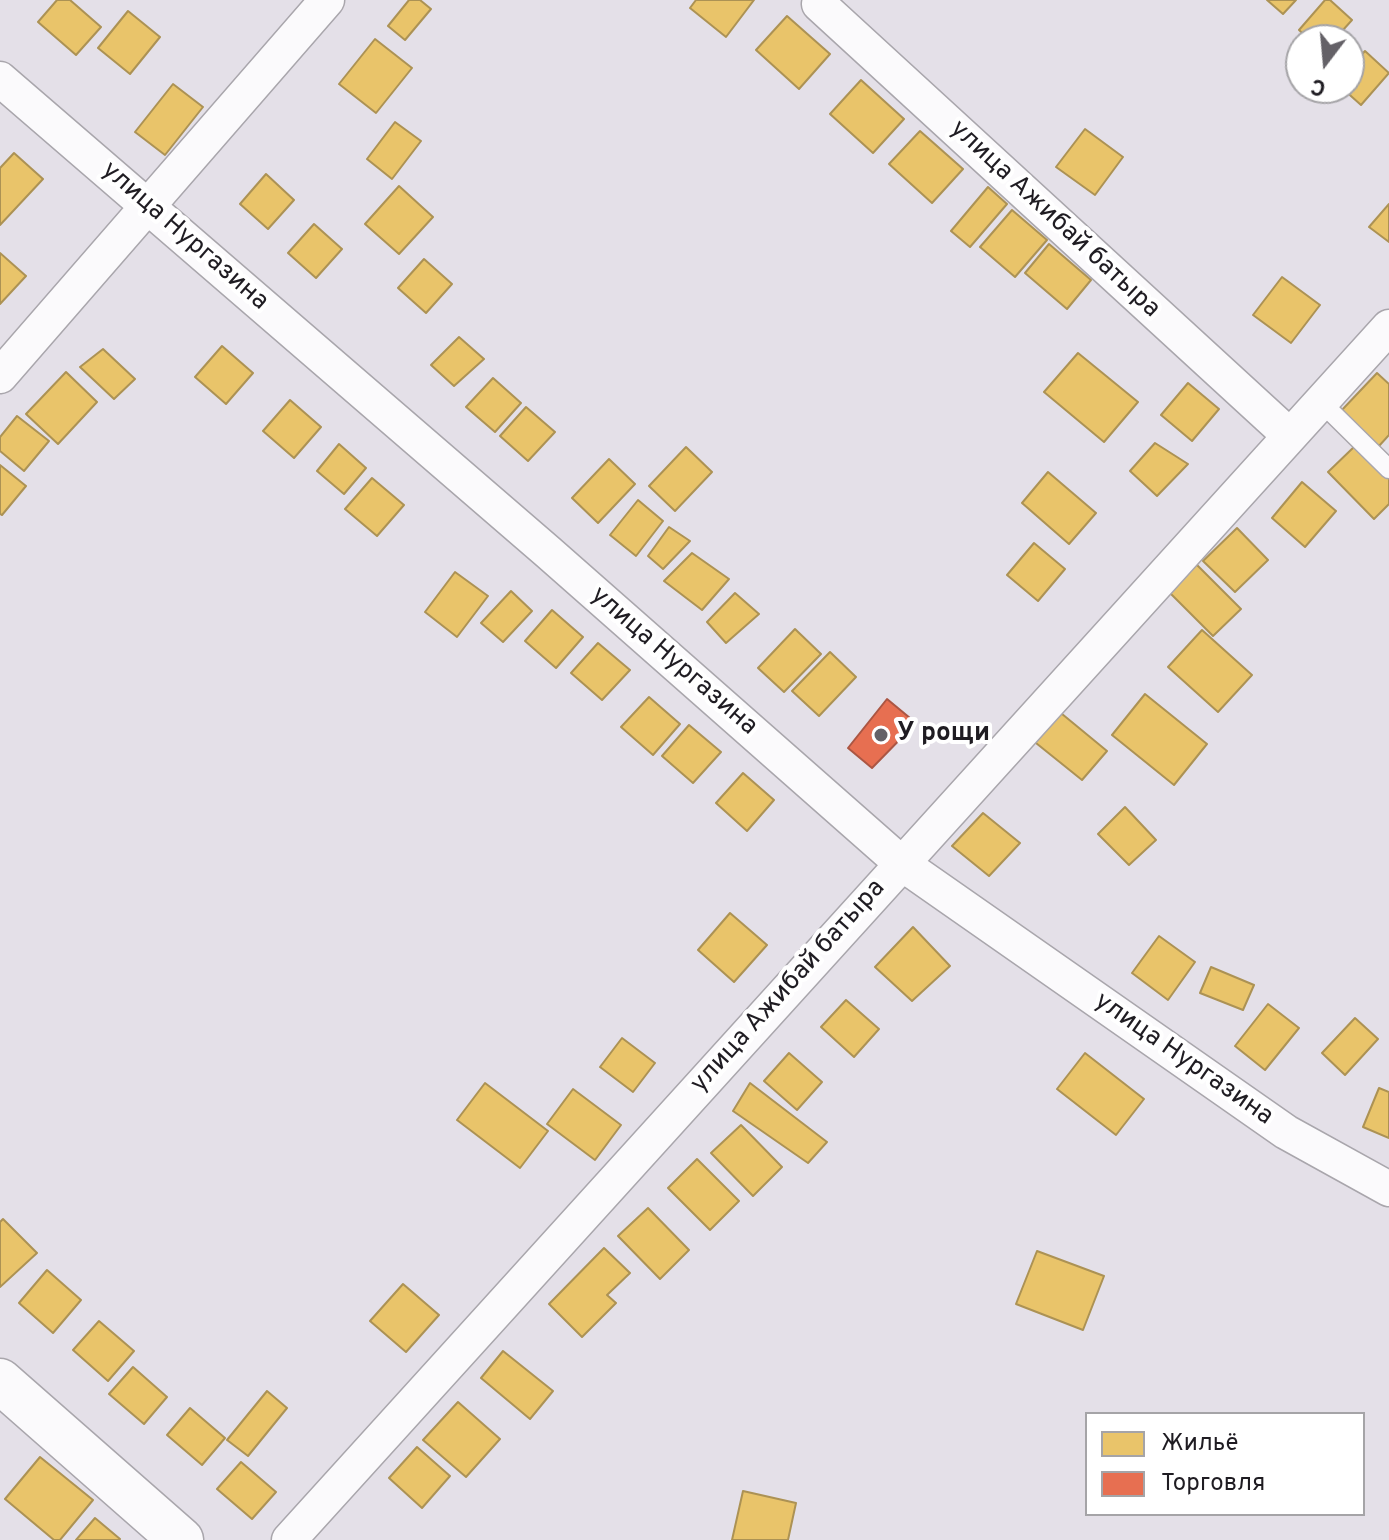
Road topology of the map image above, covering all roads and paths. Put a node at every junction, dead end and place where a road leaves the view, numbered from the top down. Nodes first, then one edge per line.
1 (327, 0) edge
2 (819, 4) dead end
3 (0, 79) edge
4 (149, 206) junction
5 (1389, 327) edge
6 (0, 376) edge
7 (1321, 402) junction
8 (1290, 436) junction
9 (1389, 469) edge
10 (901, 863) junction
11 (1389, 1189) edge
12 (0, 1381) edge
13 (181, 1540) edge
14 (289, 1540) edge

1 - 4 street
2 - 8 street, улица Ажибай батыра
3 - 4 street, улица Нургазина
4 - 6 street
4 - 10 street, улица Нургазина
5 - 7 street, улица Ажибай батыра
7 - 8 street, улица Ажибай батыра
7 - 9 lane
8 - 10 street, улица Ажибай батыра
10 - 11 street, улица Нургазина
10 - 14 street, улица Ажибай батыра
12 - 13 main road

